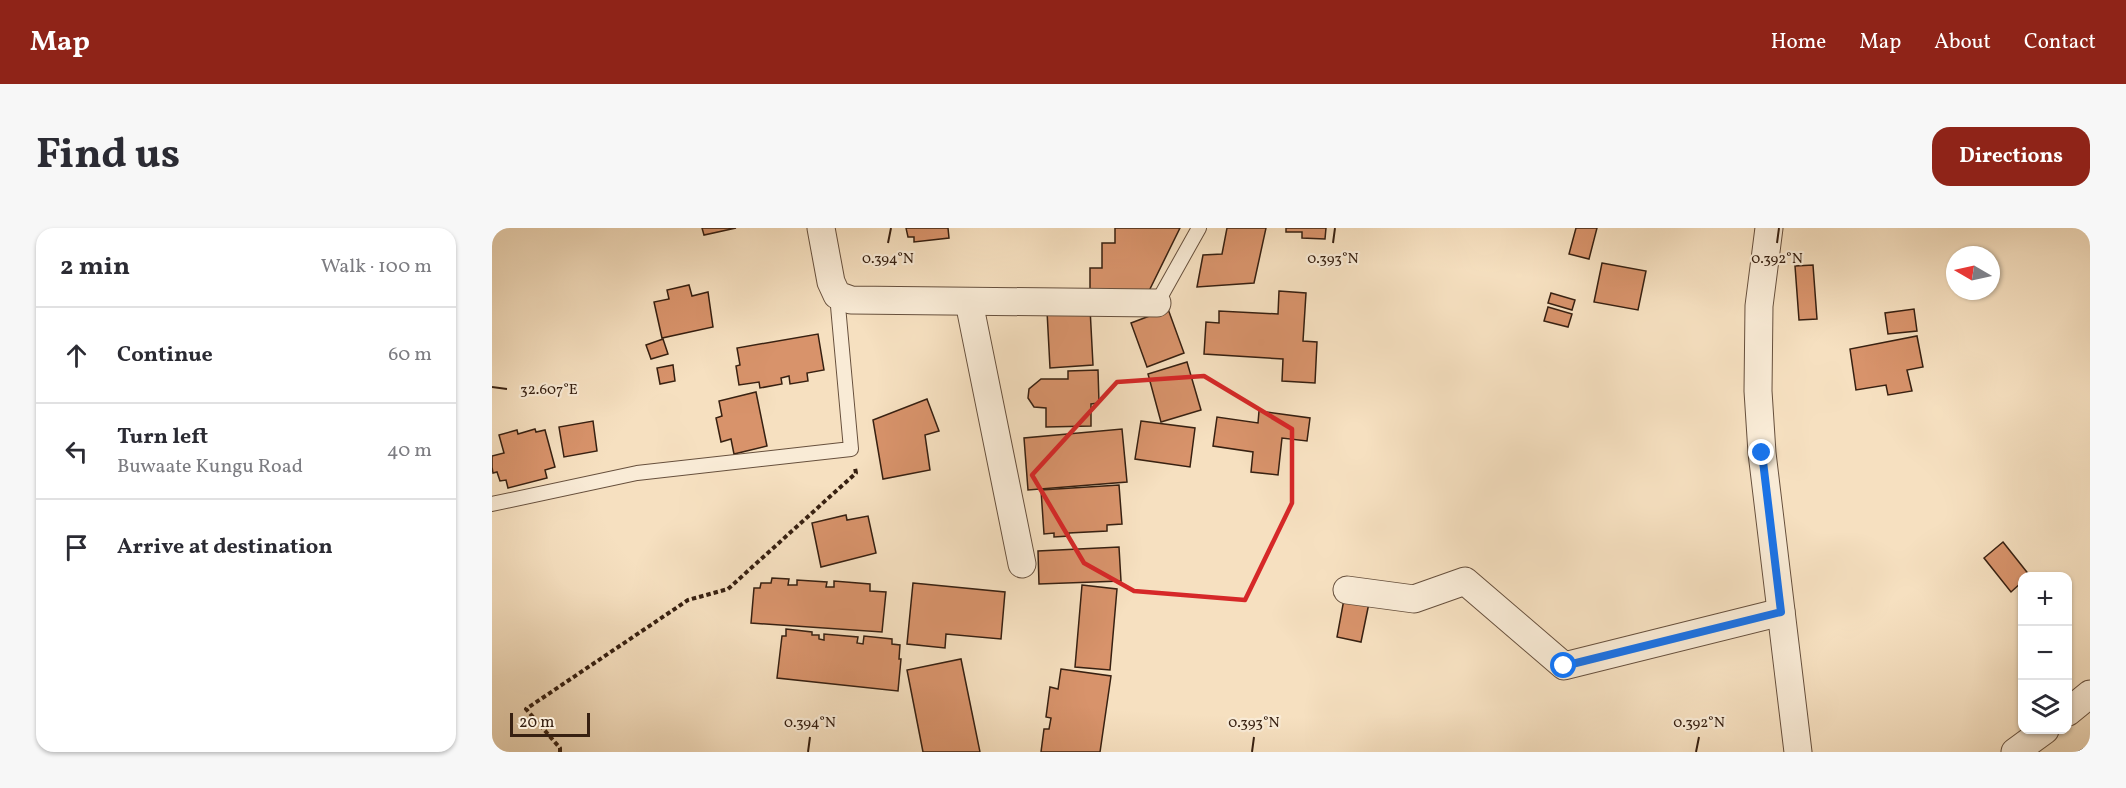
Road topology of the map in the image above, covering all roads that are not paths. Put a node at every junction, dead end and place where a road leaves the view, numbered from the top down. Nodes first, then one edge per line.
1 (821, 228) edge
2 (1199, 228) edge
3 (1769, 228) edge
4 (837, 295) junction
5 (969, 302) junction
6 (1157, 303) joint
7 (492, 504) edge
8 (1022, 564) dead end
9 (1347, 590) dead end
10 (1781, 612) junction
11 (2090, 694) edge
12 (2072, 708) edge
13 (2038, 734) edge
14 (1798, 752) edge
15 (2015, 752) edge

1 - 4 street
2 - 6 lane
3 - 10 street
4 - 5 street
4 - 7 lane
5 - 6 street
5 - 8 street
9 - 10 street
10 - 14 street
11 - 12 street
13 - 15 street

